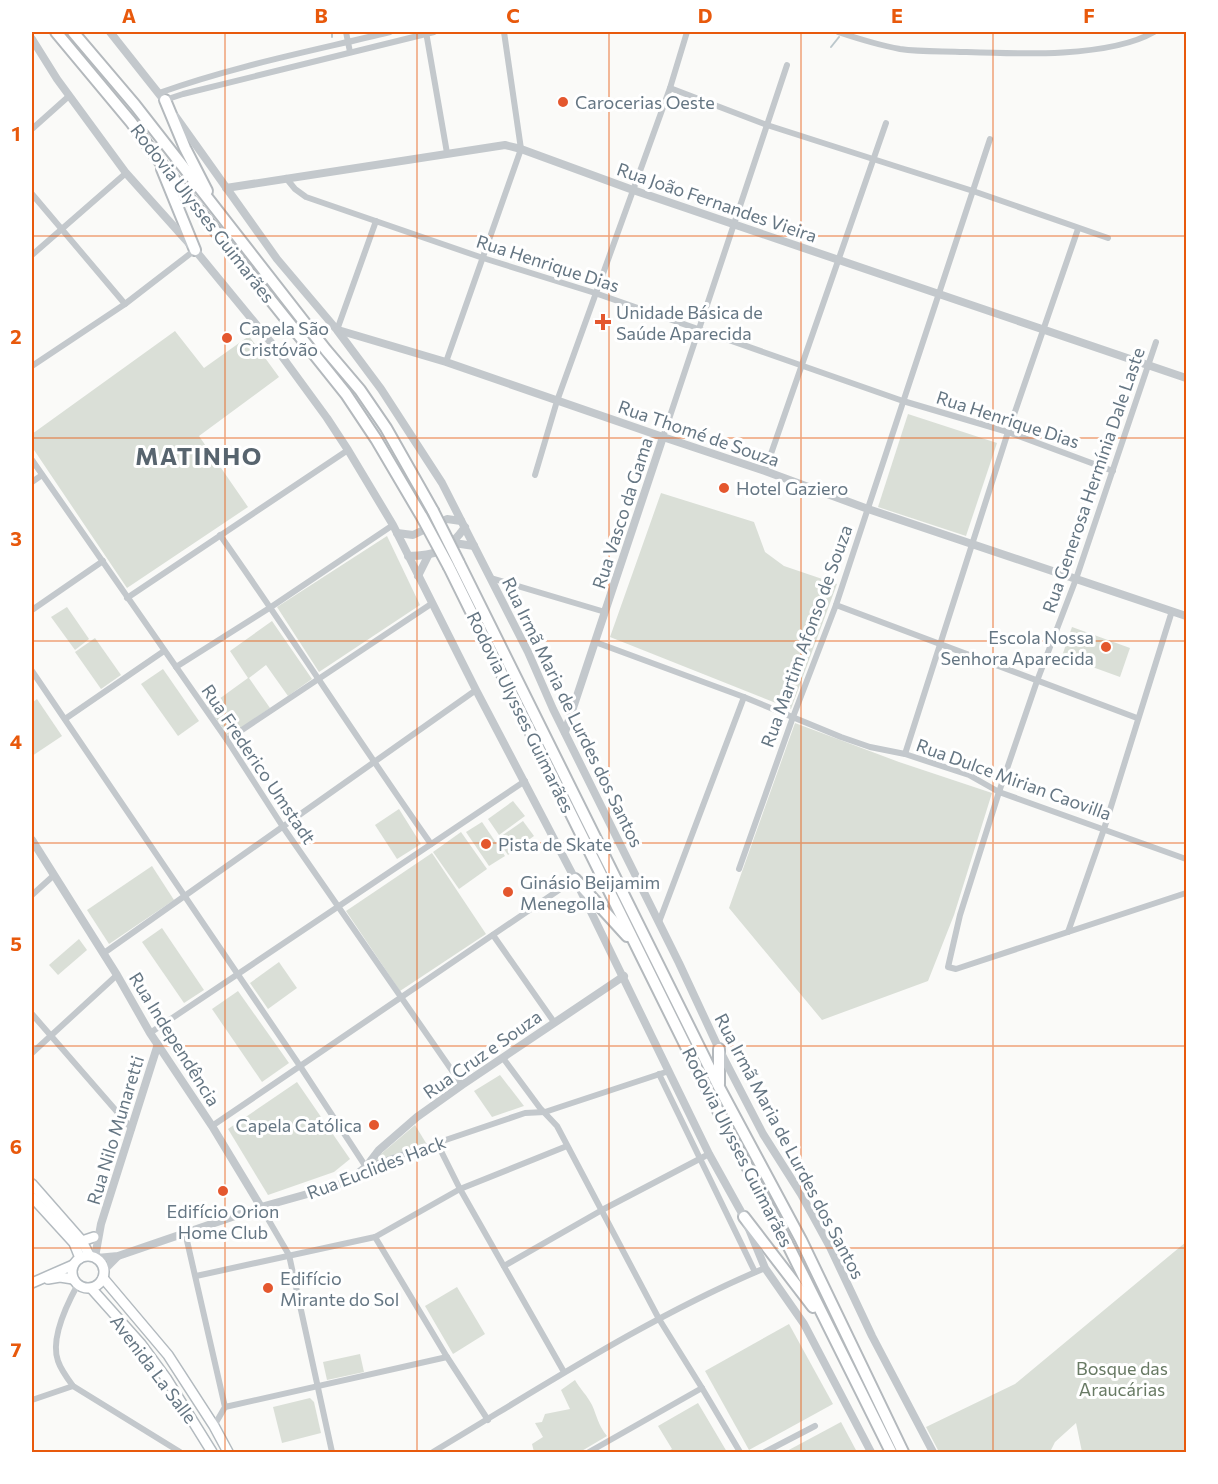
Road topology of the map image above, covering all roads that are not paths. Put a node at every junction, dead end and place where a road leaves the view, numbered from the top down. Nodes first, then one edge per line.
1 (56, 32) edge
2 (73, 32) edge
3 (110, 32) edge
4 (346, 32) edge
5 (390, 32) edge
6 (429, 32) edge
7 (504, 32) edge
8 (687, 32) edge
9 (838, 32) edge
10 (1154, 32) edge
11 (377, 35) junction
12 (32, 39) edge
13 (347, 42) junction
14 (379, 46) junction
15 (350, 52) junction
16 (290, 54) junction
17 (254, 64) junction
18 (787, 64) dead end
19 (291, 67) junction
20 (208, 76) junction
21 (255, 76) junction
22 (211, 87) junction
23 (670, 88) junction
24 (69, 96) junction
25 (162, 96) junction
26 (886, 123) dead end
27 (767, 125) junction
28 (32, 129) edge
29 (990, 139) dead end
30 (521, 149) junction
31 (447, 153) junction
32 (157, 158) junction
33 (875, 159) junction
34 (126, 173) junction
35 (286, 178) junction
36 (226, 188) junction
37 (633, 190) junction
38 (973, 191) junction
39 (32, 194) edge
40 (220, 216) junction
41 (376, 221) junction
42 (734, 224) junction
43 (61, 229) junction
44 (1078, 229) junction
45 (1108, 238) dead end
46 (195, 250) junction
47 (32, 255) edge
48 (483, 258) junction
49 (839, 260) junction
50 (595, 293) junction
51 (940, 294) junction
52 (125, 304) junction
53 (338, 330) junction
54 (700, 330) junction
55 (1042, 330) junction
56 (1156, 342) dead end
57 (446, 362) junction
58 (1147, 365) junction
59 (32, 366) edge
60 (802, 366) junction
61 (1186, 378) edge
62 (557, 401) junction
63 (903, 401) junction
64 (1008, 432) junction
65 (663, 437) junction
66 (348, 450) junction
67 (32, 460) edge
68 (765, 471) junction
69 (1113, 471) junction
70 (42, 474) junction
71 (535, 475) dead end
72 (32, 482) edge
73 (453, 504) junction
74 (868, 509) junction
75 (447, 519) junction
76 (463, 524) junction
77 (393, 525) junction
78 (397, 533) junction
79 (220, 535) junction
80 (412, 535) junction
81 (454, 543) junction
82 (973, 544) junction
83 (474, 546) junction
84 (406, 553) junction
85 (428, 556) junction
86 (103, 561) junction
87 (454, 565) junction
88 (418, 576) junction
89 (491, 578) junction
90 (1076, 579) junction
91 (127, 598) junction
92 (431, 604) junction
93 (836, 605) junction
94 (271, 607) junction
95 (32, 610) edge
96 (1172, 611) junction
97 (604, 612) junction
98 (1186, 616) edge
99 (595, 642) junction
100 (940, 643) junction
101 (164, 651) junction
102 (176, 667) junction
103 (32, 671) edge
104 (319, 679) junction
105 (1037, 681) junction
106 (476, 690) junction
107 (744, 697) junction
108 (793, 717) junction
109 (1137, 718) junction
110 (65, 719) junction
111 (565, 732) junction
112 (227, 740) junction
113 (905, 754) junction
114 (373, 762) junction
115 (525, 781) junction
116 (999, 792) junction
117 (283, 827) junction
118 (1104, 829) junction
119 (32, 840) edge
120 (431, 844) junction
121 (1186, 859) edge
122 (739, 869) dead end
123 (53, 876) junction
124 (575, 879) junction
125 (1186, 893) edge
126 (32, 895) edge
127 (184, 897) junction
128 (338, 907) junction
129 (659, 922) junction
130 (1068, 932) junction
131 (493, 935) junction
132 (636, 945) junction
133 (104, 953) junction
134 (238, 974) junction
135 (117, 975) junction
136 (624, 976) junction
137 (401, 998) junction
138 (32, 1014) edge
139 (554, 1022) junction
140 (150, 1033) junction
141 (51, 1036) junction
142 (158, 1044) junction
143 (719, 1049) junction
144 (32, 1053) edge
145 (503, 1058) junction
146 (300, 1066) junction
147 (669, 1071) junction
148 (659, 1074) junction
149 (462, 1085) junction
150 (719, 1087) junction
151 (545, 1112) junction
152 (212, 1126) junction
153 (132, 1129) junction
154 (437, 1143) junction
155 (567, 1146) junction
156 (709, 1154) junction
157 (700, 1159) junction
158 (366, 1167) junction
159 (32, 1184) edge
160 (460, 1189) junction
161 (32, 1197) edge
162 (261, 1207) junction
163 (602, 1210) junction
164 (744, 1217) junction
165 (101, 1224) junction
166 (185, 1232) junction
167 (94, 1237) junction
168 (375, 1237) junction
169 (78, 1242) junction
170 (289, 1255) junction
171 (118, 1256) junction
172 (90, 1257) junction
173 (73, 1265) junction
174 (504, 1266) junction
175 (765, 1268) junction
176 (755, 1272) junction
177 (104, 1274) junction
178 (196, 1276) junction
179 (76, 1281) junction
180 (33, 1282) edge
181 (91, 1288) junction
182 (658, 1319) junction
183 (829, 1327) junction
184 (151, 1335) junction
185 (141, 1344) junction
186 (447, 1357) junction
187 (564, 1372) junction
188 (73, 1386) junction
189 (319, 1387) junction
190 (702, 1388) junction
191 (32, 1400) edge
192 (225, 1407) junction
193 (488, 1420) junction
194 (214, 1426) junction
195 (815, 1426) dead end
196 (177, 1452) edge
197 (212, 1452) edge
198 (228, 1452) edge
199 (332, 1452) edge
200 (434, 1452) edge
201 (589, 1452) edge
202 (740, 1452) edge
203 (765, 1452) edge
204 (871, 1452) edge
205 (891, 1452) edge
206 (903, 1452) edge
207 (933, 1452) edge

1 - 32 highway, Rodovia Ulysses Guimarães
2 - 40 highway, Rodovia Ulysses Guimarães
3 - 25 street, Rua Irmã Maria de Lurdes dos Santos
4 - 13 street
5 - 11 street
6 - 14 street
6 - 31 street
7 - 30 street
8 - 23 street
9 - 10 street
11 - 13 street
11 - 14 street
12 - 24 street
13 - 15 street
13 - 16 street
14 - 15 street
15 - 19 street
16 - 17 street
16 - 19 street
17 - 20 street
17 - 21 street
18 - 27 street, Rua Vasco da Gama
19 - 21 street
20 - 22 street
20 - 25 street
21 - 22 street
22 - 25 street
23 - 27 street
23 - 37 street
24 - 28 street
24 - 34 street
25 - 36 street, Rua Irmã Maria de Lurdes dos Santos
25 - 40 highway
26 - 33 street
27 - 33 street
27 - 42 street, Rua Vasco da Gama
29 - 38 street, Rua Martim Afonso de Souza
30 - 31 street, Rua João Fernandes Vieira
30 - 37 street, Rua João Fernandes Vieira
30 - 48 street
31 - 35 street, Rua João Fernandes Vieira
32 - 46 highway
32 - 87 highway, Rodovia Ulysses Guimarães, bridge
33 - 38 street
33 - 49 street
34 - 43 street
34 - 46 street
35 - 36 street, Rua João Fernandes Vieira
35 - 41 street, Rua Henrique Dias
36 - 53 street, Rua Irmã Maria de Lurdes dos Santos
37 - 42 street, Rua João Fernandes Vieira
37 - 50 street
38 - 44 street
38 - 51 street, Rua Martim Afonso de Souza
39 - 43 street
40 - 87 highway, Rodovia Ulysses Guimarães, bridge
41 - 48 street, Rua Henrique Dias
41 - 53 street
42 - 49 street, Rua João Fernandes Vieira
42 - 54 street, Rua Vasco da Gama
43 - 47 street
43 - 52 street
44 - 45 street
44 - 55 street
46 - 52 street
46 - 66 street
48 - 50 street, Rua Henrique Dias
48 - 57 street
49 - 51 street, Rua João Fernandes Vieira
49 - 60 street
50 - 54 street, Rua Henrique Dias
50 - 62 street
51 - 55 street, Rua João Fernandes Vieira
51 - 63 street, Rua Martim Afonso de Souza
52 - 59 street
53 - 57 street, Rua Thomé de Souza
53 - 73 street, Rua Irmã Maria de Lurdes dos Santos
54 - 60 street, Rua Henrique Dias
54 - 65 street, Rua Vasco da Gama
55 - 58 street, Rua João Fernandes Vieira
55 - 64 street
56 - 58 street, Rua Generosa Hermínia Dale Laste
57 - 62 street, Rua Thomé de Souza
58 - 61 street, Rua João Fernandes Vieira
58 - 69 street, Rua Generosa Hermínia Dale Laste
60 - 63 street, Rua Henrique Dias
60 - 68 street
62 - 65 street, Rua Thomé de Souza
62 - 71 street
63 - 64 street, Rua Henrique Dias
63 - 74 street, Rua Martim Afonso de Souza
64 - 69 street, Rua Henrique Dias
64 - 82 street
65 - 68 street, Rua Thomé de Souza
65 - 97 street, Rua Vasco da Gama
66 - 77 street
66 - 79 street
67 - 70 street, Rua Frederico Umstadt
68 - 74 street, Rua Thomé de Souza
69 - 90 street, Rua Generosa Hermínia Dale Laste
70 - 72 street
70 - 86 street, Rua Frederico Umstadt
73 - 75 street
73 - 76 street, Rua Irmã Maria de Lurdes dos Santos
74 - 82 street, Rua Thomé de Souza
74 - 93 street, Rua Martim Afonso de Souza
75 - 76 street
75 - 80 street
76 - 81 street
76 - 83 street, Rua Irmã Maria de Lurdes dos Santos
77 - 78 street
77 - 94 street
78 - 80 street
78 - 84 street
79 - 91 street
79 - 94 street
80 - 84 street
81 - 83 street
81 - 85 street
82 - 90 street, Rua Thomé de Souza
82 - 100 street
83 - 89 street, Rua Irmã Maria de Lurdes dos Santos
84 - 85 street
84 - 88 street
85 - 88 street
86 - 91 street, Rua Frederico Umstadt
86 - 95 street
87 - 132 highway, Rodovia Ulysses Guimarães
87 - 150 highway, Rodovia Ulysses Guimarães
88 - 92 street
89 - 97 street
89 - 111 street, Rua Irmã Maria de Lurdes dos Santos
90 - 96 street, Rua Thomé de Souza
90 - 105 street, Rua Generosa Hermínia Dale Laste
91 - 101 street, Rua Frederico Umstadt
92 - 104 street
92 - 106 street
93 - 100 street
93 - 108 street, Rua Martim Afonso de Souza
94 - 102 street
94 - 104 street
96 - 98 street, Rua Thomé de Souza
96 - 109 street
97 - 99 street, Rua Vasco da Gama
99 - 107 street, Rua Dulce Mirian Caovilla
99 - 111 street, Rua Vasco da Gama
100 - 105 street
100 - 113 street
101 - 102 street, Rua Frederico Umstadt
101 - 110 street
102 - 112 street, Rua Frederico Umstadt
103 - 110 street
104 - 112 street
104 - 114 street
105 - 109 street
105 - 116 street, Rua Generosa Hermínia Dale Laste
106 - 114 street
106 - 115 street
107 - 108 street, Rua Dulce Mirian Caovilla
107 - 129 street
108 - 113 street, Rua Dulce Mirian Caovilla
108 - 122 street, Rua Martim Afonso de Souza
109 - 118 street
110 - 127 street
111 - 129 street, Rua Irmã Maria de Lurdes dos Santos
112 - 117 street, Rua Frederico Umstadt
113 - 116 street, Rua Dulce Mirian Caovilla
114 - 117 street
114 - 120 street
115 - 120 street
115 - 124 street
116 - 118 street, Rua Dulce Mirian Caovilla
116 - 130 street, Rua Generosa Hermínia Dale Laste
117 - 127 street
117 - 128 street, Rua Frederico Umstadt
118 - 121 street, Rua Dulce Mirian Caovilla
118 - 130 street
119 - 123 street, Rua Independência
120 - 128 street
123 - 126 street
123 - 133 street, Rua Independência
124 - 131 street
124 - 132 highway
124 - 136 street
125 - 130 street
127 - 133 street
127 - 134 street
128 - 134 street
128 - 137 street, Rua Frederico Umstadt
129 - 143 street, Rua Irmã Maria de Lurdes dos Santos
131 - 137 street
131 - 139 street
132 - 183 highway, Rodovia Ulysses Guimarães
133 - 135 street, Rua Independência
134 - 140 street
134 - 146 street
135 - 140 street, Rua Independência
135 - 141 street
136 - 139 street, Rua Cruz e Souza
136 - 147 street
137 - 146 street
137 - 149 street, Rua Frederico Umstadt
138 - 141 street
139 - 145 street, Rua Cruz e Souza
140 - 142 street, Rua Independência
141 - 144 street
141 - 153 street
142 - 152 street, Rua Independência
142 - 153 street, Rua Nilo Munaretti
143 - 150 highway
143 - 207 street, Rua Irmã Maria de Lurdes dos Santos
145 - 149 street, Rua Cruz e Souza
145 - 151 street
146 - 152 street
146 - 158 street
147 - 148 street, Rua Euclides Hack
147 - 156 street
148 - 151 street, Rua Euclides Hack
148 - 157 street
149 - 158 street, Rua Cruz e Souza
150 - 206 highway, Rodovia Ulysses Guimarães
151 - 154 street, Rua Euclides Hack
151 - 155 street
152 - 162 street, Rua Independência
153 - 165 street, Rua Nilo Munaretti
154 - 158 street, Rua Euclides Hack
154 - 160 street
155 - 160 street
155 - 163 street
156 - 157 street
156 - 164 street
157 - 163 street
157 - 176 street
158 - 162 street, Rua Euclides Hack
159 - 169 main road
160 - 168 street
160 - 174 street
161 - 169 main road
162 - 166 street, Rua Euclides Hack
162 - 170 street, Rua Independência
163 - 174 street
163 - 182 street
164 - 175 street
164 - 183 highway
165 - 167 street, Rua Nilo Munaretti
165 - 172 street, Rua Nilo Munaretti
166 - 171 street, Rua Euclides Hack
166 - 178 street
167 - 169 main road
167 - 172 street, Rua Nilo Munaretti
168 - 170 street
168 - 186 street
169 - 172 main road
170 - 178 street
170 - 189 street, Rua Independência
171 - 172 street, Rua Euclides Hack
171 - 177 street, Rua Euclides Hack
172 - 173 main road
172 - 177 main road
173 - 179 main road
173 - 180 main road
174 - 187 street
175 - 176 street
175 - 204 street
176 - 182 street
177 - 181 main road
177 - 184 main road, Avenida La Salle
178 - 192 street
179 - 180 main road
179 - 181 main road
179 - 188 street
181 - 185 main road, Avenida La Salle
182 - 187 street
182 - 190 street
183 - 205 highway, Rodovia Ulysses Guimarães
184 - 185 main road
184 - 194 main road, Avenida La Salle
185 - 197 main road, Avenida La Salle
186 - 189 street
186 - 193 street
187 - 193 street
188 - 191 street
188 - 196 street
189 - 192 street
189 - 199 street, Rua Independência
190 - 201 street
190 - 202 street
192 - 194 street
193 - 200 street
194 - 198 main road, Avenida La Salle
195 - 203 street

